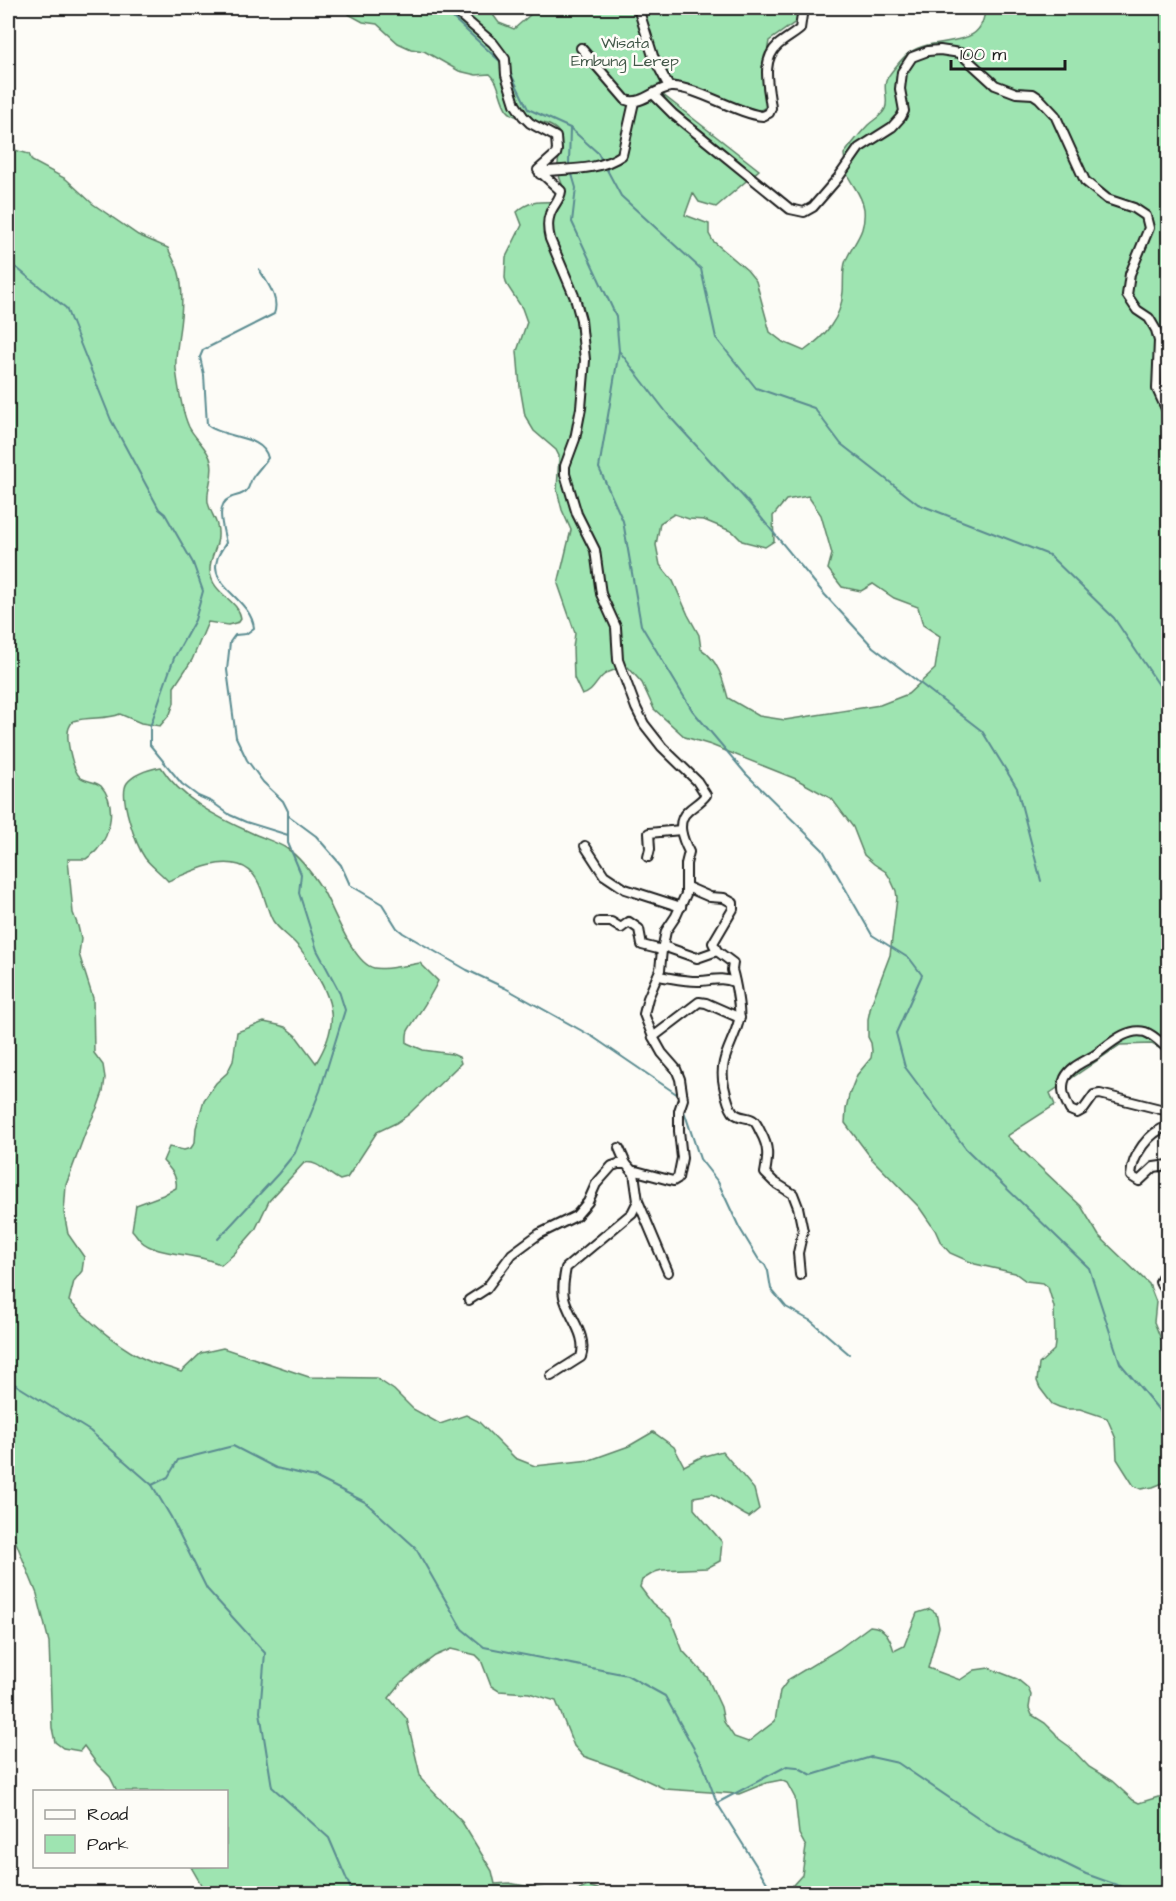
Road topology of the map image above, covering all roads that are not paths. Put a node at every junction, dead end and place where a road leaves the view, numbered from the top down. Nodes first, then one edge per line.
1 (454, 8) edge
2 (638, 8) edge
3 (803, 8) edge
4 (581, 48) dead end
5 (669, 87) junction
6 (653, 94) junction
7 (634, 102) junction
8 (540, 174) junction
9 (1168, 413) edge
10 (681, 830) junction
11 (585, 846) dead end
12 (648, 857) dead end
13 (687, 887) junction
14 (681, 907) junction
15 (600, 922) dead end
16 (662, 948) junction
17 (717, 951) junction
18 (658, 976) junction
19 (734, 982) junction
20 (740, 1018) junction
21 (653, 1037) junction
22 (1168, 1049) edge
23 (1168, 1111) edge
24 (1168, 1126) edge
25 (619, 1148) dead end
26 (626, 1164) junction
27 (1168, 1164) edge
28 (634, 1173) junction
29 (639, 1201) junction
30 (668, 1272) dead end
31 (1168, 1274) edge
32 (800, 1275) dead end
33 (1168, 1288) edge
34 (469, 1300) dead end
35 (551, 1376) dead end

1 - 8 street
2 - 5 street
3 - 5 street
4 - 7 street
5 - 6 street
6 - 7 street
6 - 9 street
7 - 8 street
8 - 10 street
10 - 12 street
10 - 13 street
11 - 14 street
13 - 14 street
13 - 17 street
14 - 16 street
15 - 16 street
16 - 17 street
16 - 18 street
17 - 19 street
18 - 19 street
18 - 21 street
19 - 20 street
20 - 21 street
20 - 32 street
21 - 28 street
22 - 23 street
24 - 27 street
25 - 26 street
26 - 28 street
26 - 34 street
28 - 29 street
29 - 30 street
29 - 35 street
31 - 33 street

